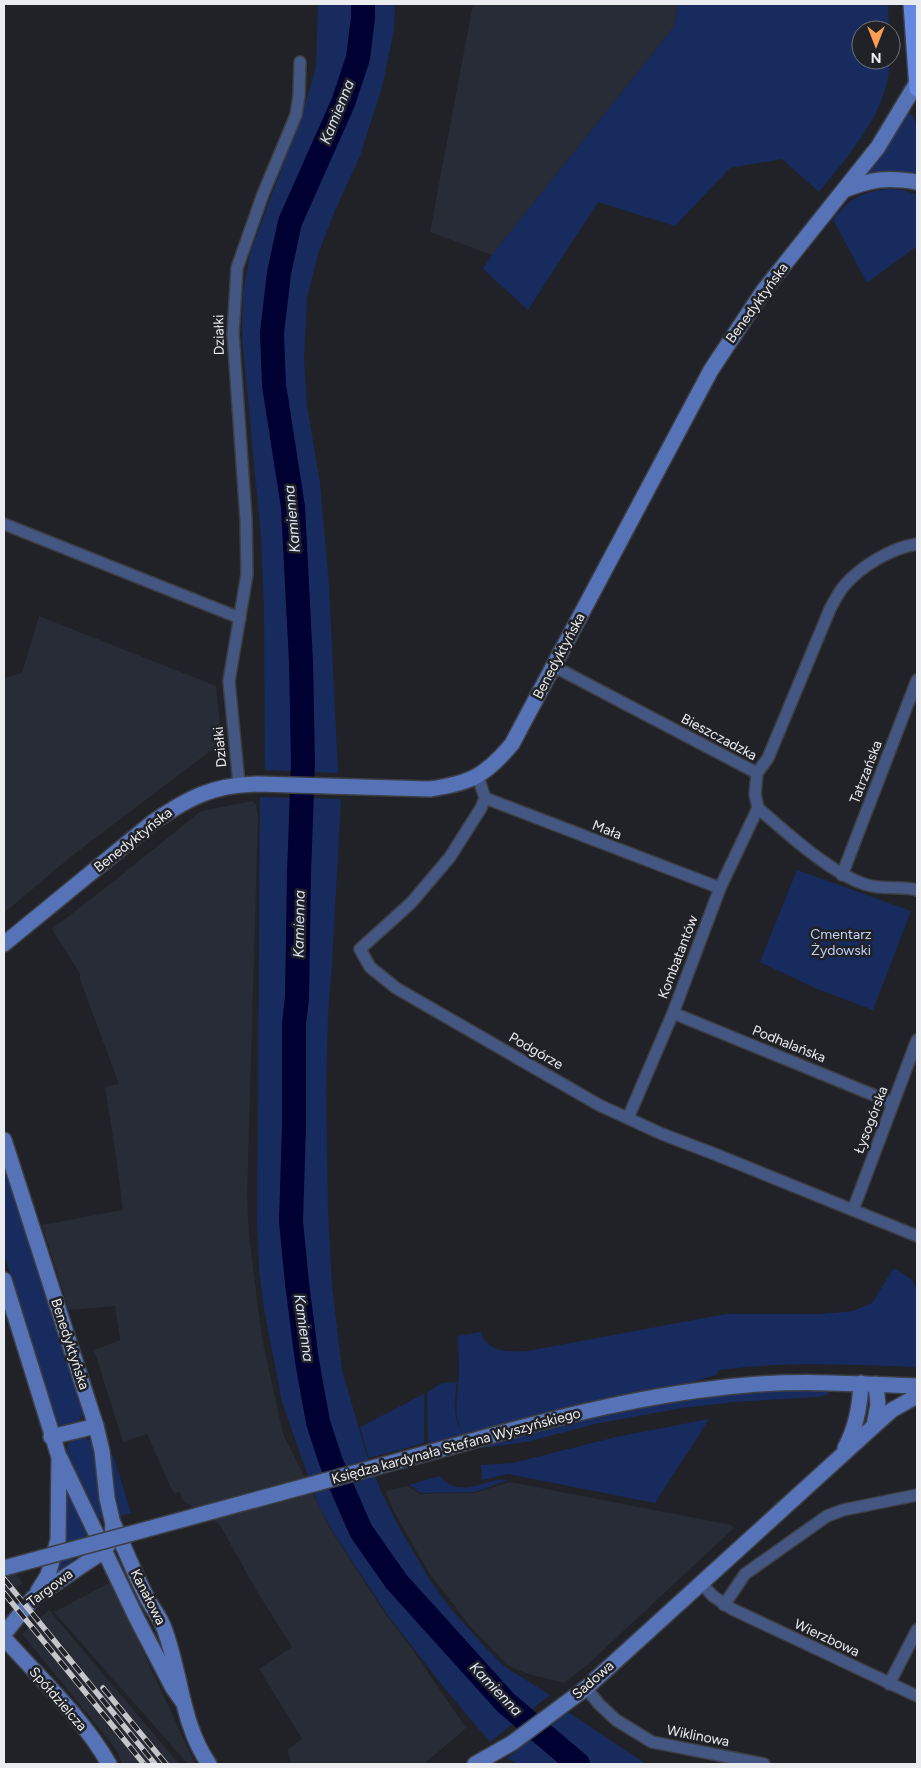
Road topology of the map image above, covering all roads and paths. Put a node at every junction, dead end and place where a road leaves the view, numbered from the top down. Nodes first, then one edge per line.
1 (911, 4) edge
2 (300, 62) dead end
3 (917, 86) edge
4 (917, 182) edge
5 (843, 191) junction
6 (4, 524) edge
7 (917, 544) edge
8 (240, 618) junction
9 (553, 666) junction
10 (917, 680) edge
11 (757, 773) junction
12 (478, 777) junction
13 (239, 784) junction
14 (484, 798) junction
15 (758, 808) junction
16 (842, 875) junction
17 (720, 888) junction
18 (917, 890) edge
19 (4, 944) edge
20 (673, 1013) junction
21 (917, 1040) edge
22 (893, 1104) junction
23 (628, 1118) junction
24 (4, 1140) edge
25 (853, 1210) junction
26 (917, 1236) edge
27 (4, 1280) edge
28 (861, 1384) junction
29 (876, 1384) junction
30 (917, 1386) edge
31 (917, 1396) edge
32 (96, 1426) junction
33 (874, 1426) junction
34 (51, 1437) junction
35 (841, 1456) junction
36 (59, 1457) junction
37 (917, 1495) edge
38 (113, 1524) junction
39 (104, 1551) junction
40 (4, 1568) edge
41 (701, 1583) junction
42 (33, 1598) junction
43 (724, 1604) junction
44 (917, 1630) edge
45 (4, 1634) edge
46 (4, 1638) edge
47 (889, 1684) junction
48 (586, 1688) junction
49 (917, 1696) edge
50 (182, 1702) junction
51 (109, 1764) edge
52 (209, 1764) edge
53 (475, 1764) edge
54 (764, 1764) edge

1 - 3 main road
2 - 8 street, Działki
3 - 5 street, Benedyktyńska
4 - 5 street
5 - 9 street, Benedyktyńska
6 - 8 street
7 - 11 street
8 - 13 street, Działki
9 - 11 street, Bieszczadzka
9 - 12 street, Benedyktyńska
10 - 16 street, Tatrzańska
11 - 15 street, Bieszczadzka
12 - 13 street, Benedyktyńska
12 - 14 street
13 - 19 street, Benedyktyńska
14 - 17 street, Mała
14 - 23 street, Podgórze
15 - 16 street
15 - 17 street, Kombatantów
16 - 18 street
17 - 20 street, Kombatantów
20 - 22 street, Podhalańska
20 - 23 street, Kombatantów
21 - 22 street, Łysogórska
22 - 25 street, Łysogórska
23 - 25 street, Podgórze
24 - 32 street, Benedyktyńska
25 - 26 street, Podgórze
27 - 34 street, Kanałowa
28 - 29 street, Księdza kardynała Stefana Wyszyńskiego
28 - 35 street, Sadowa
28 - 40 street, Księdza kardynała Stefana Wyszyńskiego, bridge
29 - 30 street, Księdza kardynała Stefana Wyszyńskiego
29 - 33 street
31 - 33 street, Sadowa
32 - 34 street
32 - 38 street, Benedyktyńska
33 - 35 street, Sadowa
34 - 36 street, Kanałowa
35 - 41 street, Sadowa
36 - 39 street, Kanałowa
36 - 42 street
37 - 43 street
38 - 39 street, Benedyktyńska
38 - 50 street, Kanałowa
39 - 42 street, Targowa
39 - 50 street, Kanałowa
41 - 43 street
41 - 48 street, Sadowa
42 - 45 street, Targowa
43 - 47 street, Wierzbowa
44 - 47 street
46 - 51 street, Spółdzielcza
47 - 49 street, Wierzbowa
48 - 53 street, Sadowa
48 - 54 street, Wiklinowa
50 - 52 street, Kanałowa

